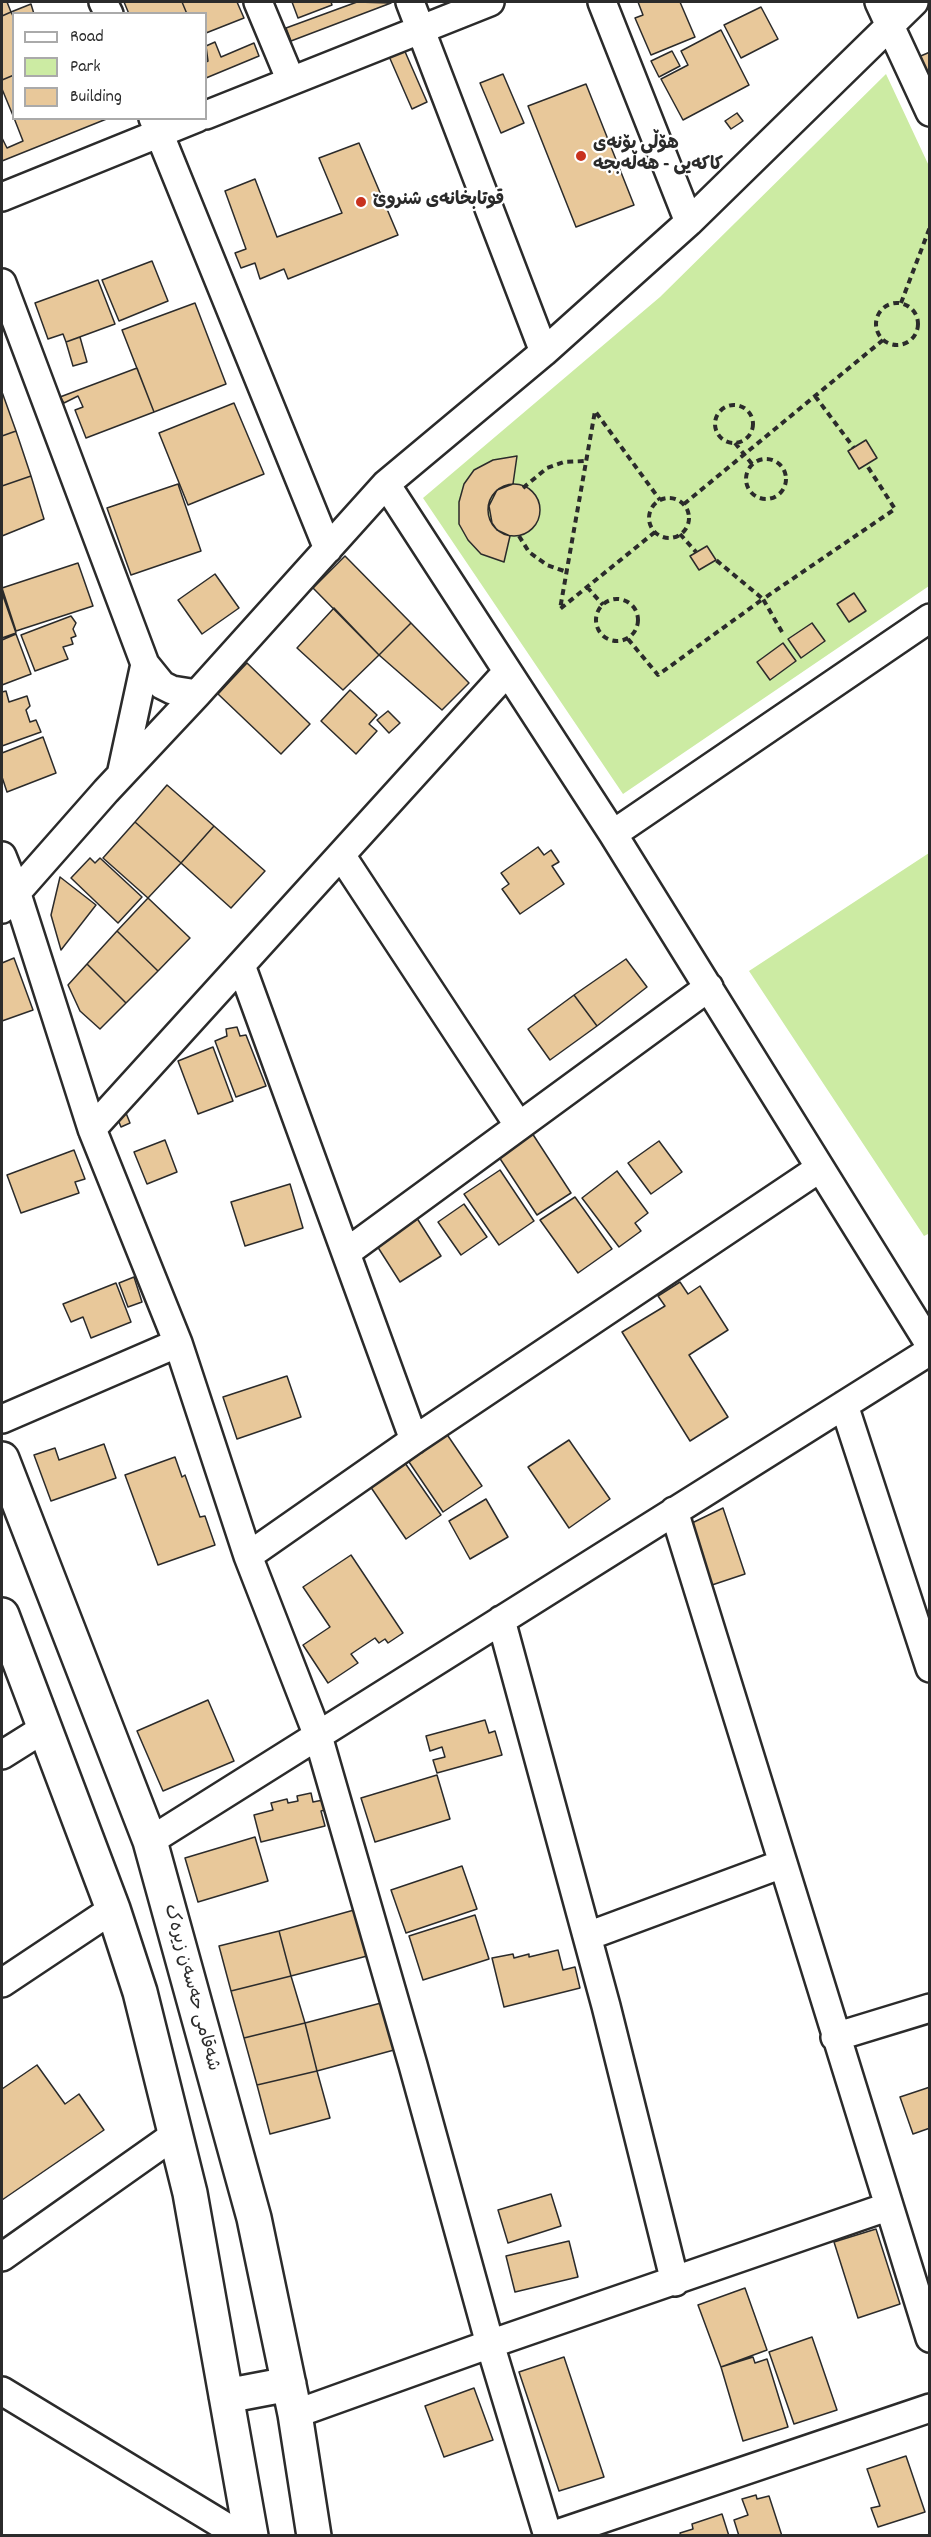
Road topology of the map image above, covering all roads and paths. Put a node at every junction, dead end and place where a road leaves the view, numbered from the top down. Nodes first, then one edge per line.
1 (258, 2) edge
2 (410, 2) edge
3 (490, 2) edge
4 (602, 2) edge
5 (914, 2) edge
6 (885, 14) edge
7 (420, 29) junction
8 (291, 81) junction
9 (930, 112) edge
10 (207, 115) edge
11 (187, 120) edge
12 (156, 126) edge
13 (2, 197) edge
14 (689, 222) junction
15 (930, 227) edge
16 (2, 283) edge
17 (901, 303) junction
18 (883, 340) junction
19 (544, 352) junction
20 (815, 396) junction
21 (735, 443) junction
22 (854, 448) dead end
23 (745, 454) junction
24 (586, 461) junction
25 (752, 464) junction
26 (866, 464) dead end
27 (386, 484) junction
28 (524, 488) dead end
29 (660, 500) junction
30 (684, 504) junction
31 (655, 532) junction
32 (680, 534) junction
33 (519, 536) dead end
34 (328, 549) junction
35 (696, 552) dead end
36 (716, 560) dead end
37 (567, 572) junction
38 (587, 587) junction
39 (763, 599) junction
40 (603, 605) junction
41 (930, 618) edge
42 (782, 632) dead end
43 (628, 639) junction
44 (145, 664) junction
45 (507, 672) junction
46 (198, 694) junction
47 (121, 775) junction
48 (614, 834) junction
49 (341, 855) junction
50 (2, 856) edge
51 (9, 900) edge
52 (241, 965) junction
53 (710, 987) junction
54 (519, 1126) junction
55 (92, 1129) junction
56 (820, 1168) junction
57 (346, 1252) junction
58 (178, 1344) junction
59 (930, 1345) edge
60 (930, 1351) edge
61 (844, 1405) junction
62 (2, 1419) edge
63 (414, 1440) junction
64 (2, 1459) edge
65 (674, 1511) junction
66 (248, 1556) junction
67 (2, 1615) edge
68 (501, 1620) junction
69 (930, 1668) edge
70 (45, 1728) junction
71 (318, 1736) junction
72 (2, 1755) edge
73 (150, 1841) junction
74 (782, 1864) junction
75 (113, 1909) junction
76 (588, 1936) junction
77 (2, 1983) edge
78 (930, 2008) edge
79 (835, 2037) junction
80 (176, 2134) junction
81 (887, 2207) junction
82 (2, 2257) edge
83 (675, 2282) junction
84 (930, 2338) edge
85 (490, 2344) junction
86 (2, 2391) edge
87 (226, 2396) junction
88 (292, 2399) junction
89 (930, 2408) edge
90 (241, 2535) edge
91 (251, 2535) edge
92 (314, 2535) edge
93 (549, 2535) edge

1 - 8 street
2 - 7 street
3 - 7 street
4 - 14 street
5 - 6 street
6 - 9 street
6 - 14 street
7 - 8 street
7 - 19 street
8 - 10 street
11 - 12 street
12 - 13 street
12 - 34 street
14 - 19 street
15 - 17 path
16 - 44 street
17 - 18 path
17 - 18 path
18 - 20 path
19 - 27 street
20 - 22 path
20 - 23 path
21 - 21 path
21 - 23 path
23 - 25 path
23 - 30 path
24 - 28 path
24 - 29 path
24 - 37 path
25 - 25 path
26 - 39 path
27 - 34 street
27 - 45 street
29 - 30 path
29 - 31 path
30 - 32 path
31 - 32 path
31 - 38 path
32 - 35 path
33 - 37 path
34 - 46 street
36 - 39 path
37 - 38 path
38 - 40 path
39 - 42 path
39 - 43 path
40 - 43 path
40 - 43 path
41 - 48 street
44 - 46 street
44 - 47 street
45 - 48 street
45 - 49 street
46 - 47 street
47 - 51 street
48 - 53 street
49 - 52 street
49 - 54 street
50 - 51 street
51 - 55 street
52 - 55 street
52 - 57 street
53 - 54 street
53 - 56 street
54 - 57 street
55 - 58 street
56 - 59 street
56 - 63 street
57 - 63 street
58 - 62 street
58 - 66 street
60 - 61 street
61 - 65 street
61 - 69 street
63 - 66 street
64 - 73 main road, شەقامی حەسەن زیرەک
65 - 68 street
65 - 74 street
66 - 71 street
67 - 70 main road
68 - 71 street
68 - 76 street
70 - 72 street
70 - 75 main road
71 - 73 street
71 - 85 street
73 - 88 main road, شەقامی حەسەن زیرەک
74 - 76 street
74 - 79 street
75 - 77 street
75 - 80 main road
76 - 83 street
78 - 79 street
79 - 81 street
80 - 82 street
80 - 87 main road
81 - 83 street
81 - 84 street
83 - 85 street
85 - 88 street
85 - 93 street
86 - 90 street
87 - 88 main road
87 - 91 main road
88 - 92 main road, شەقامی حەسەن زیرەک
89 - 93 street

